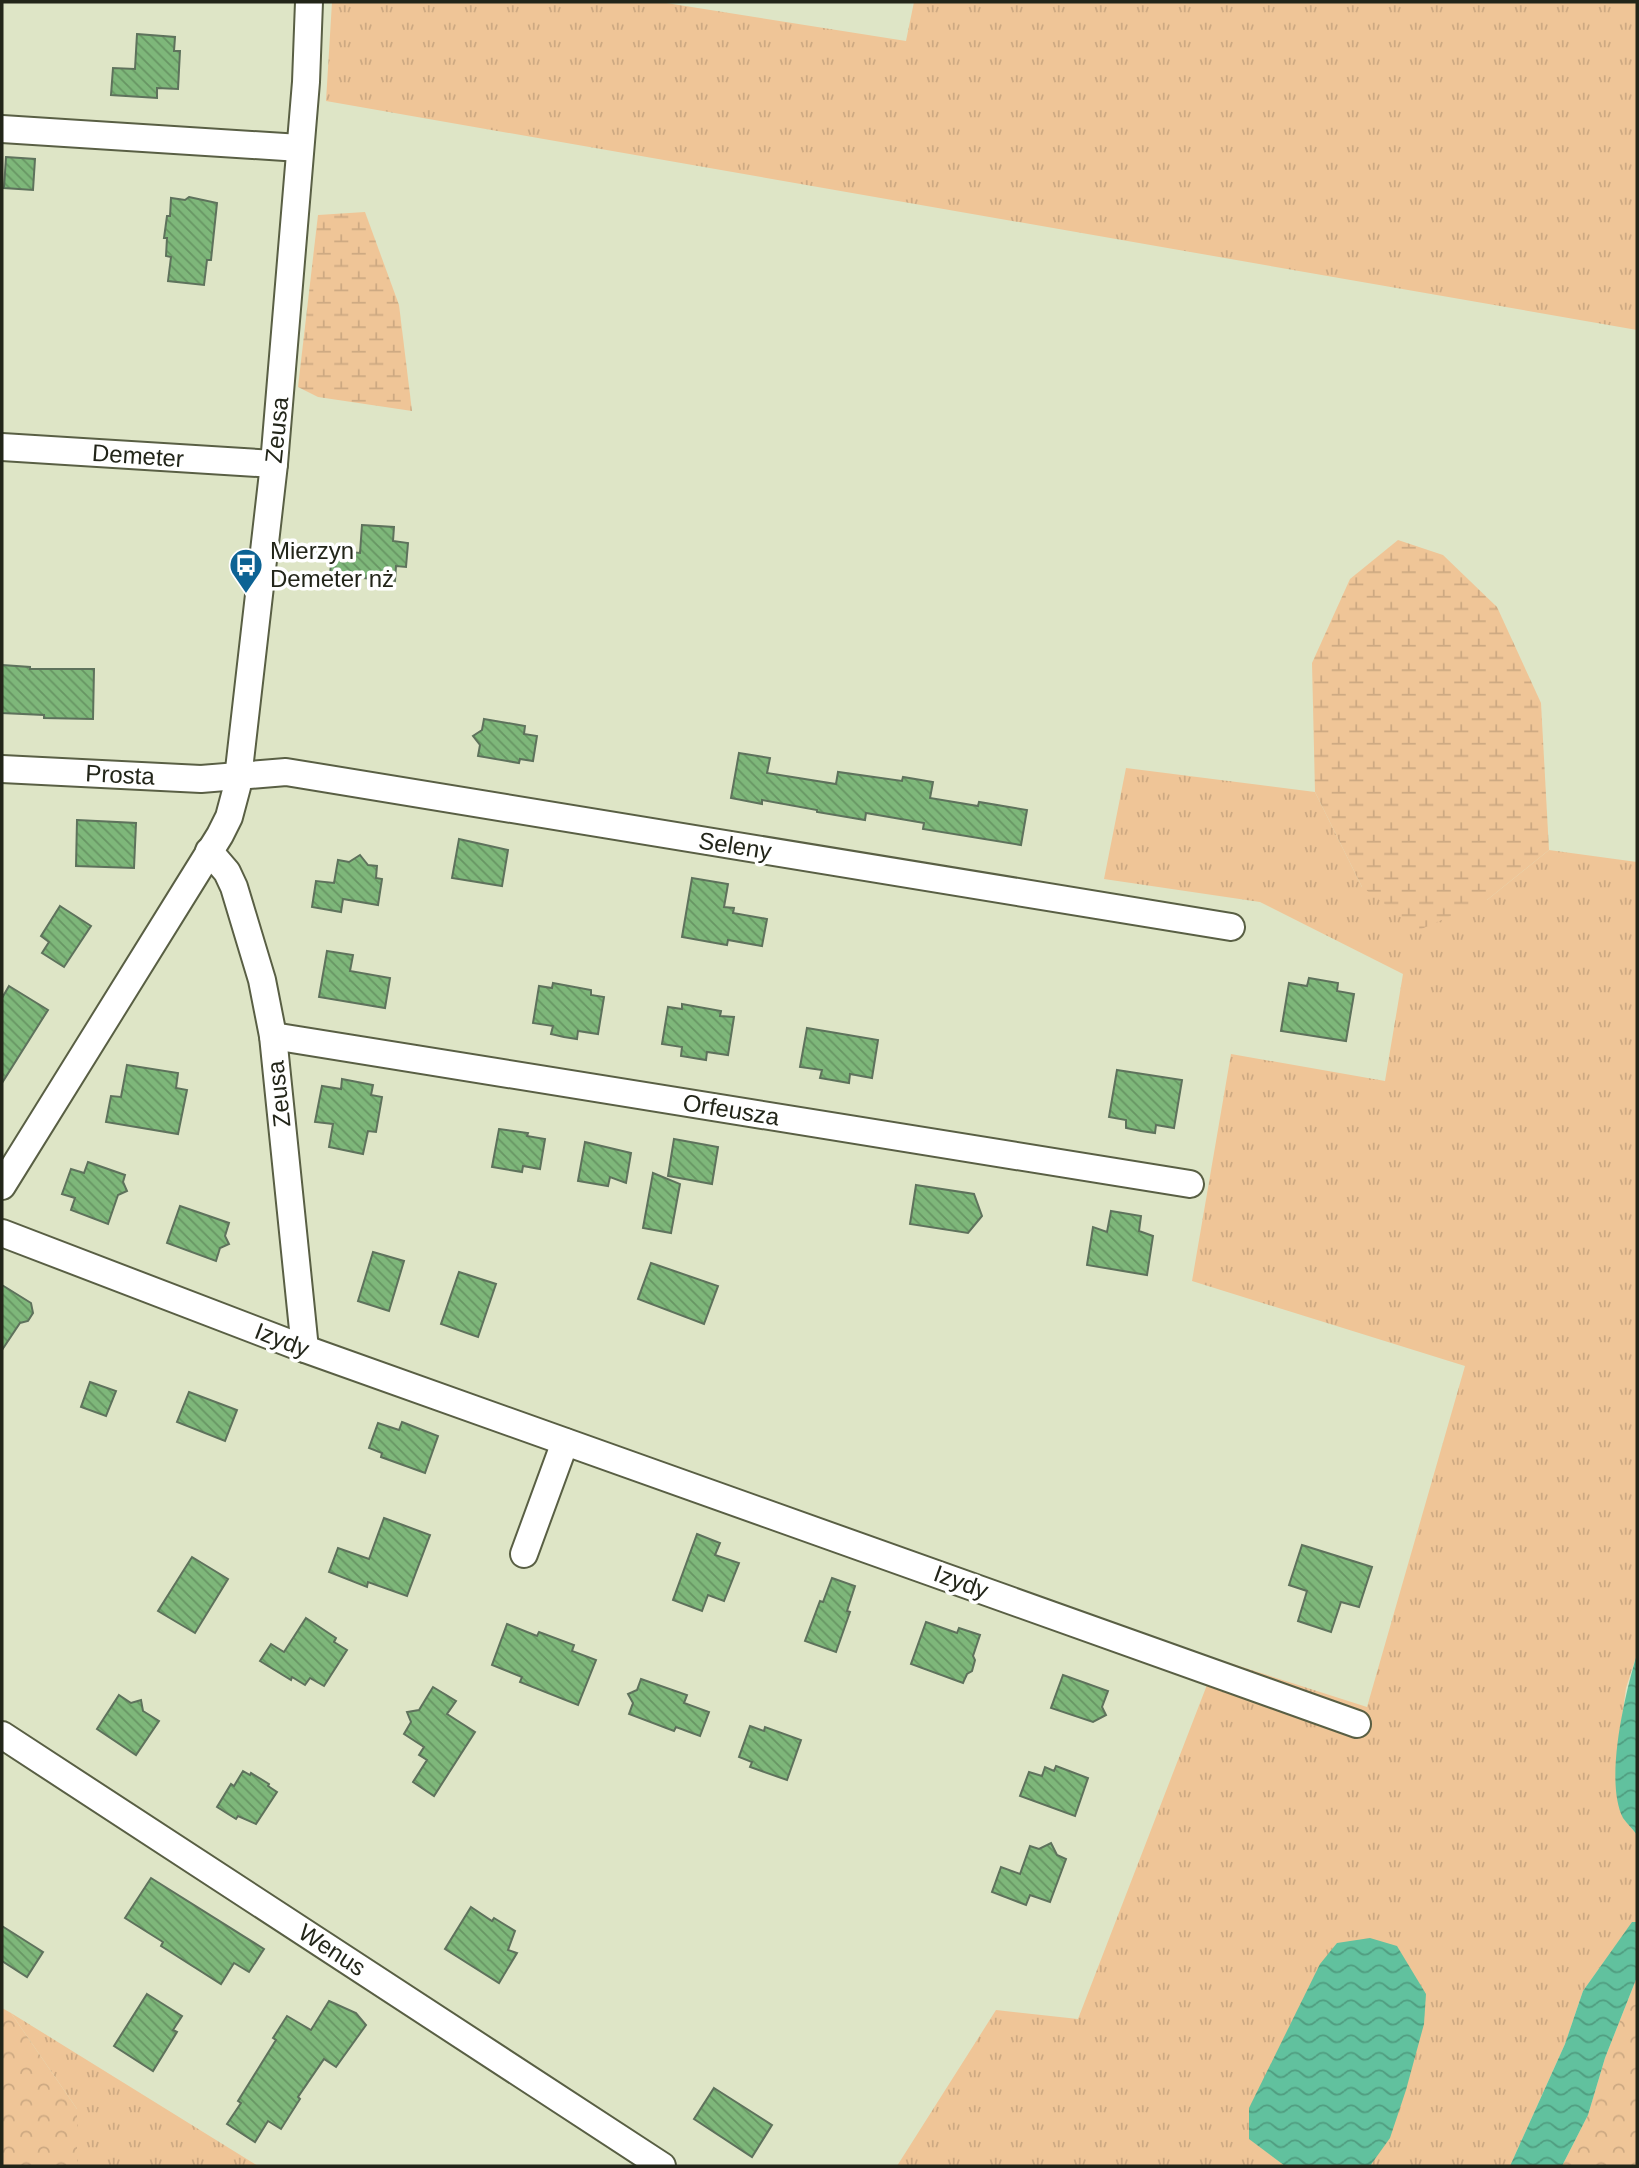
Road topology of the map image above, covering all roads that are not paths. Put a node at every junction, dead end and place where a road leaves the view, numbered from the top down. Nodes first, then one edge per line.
1 (309, 2) edge
2 (2, 129) edge
3 (300, 148) junction
4 (2, 447) edge
5 (274, 464) junction
6 (2, 769) edge
7 (239, 777) junction
8 (209, 851) junction
9 (1231, 927) dead end
10 (273, 1036) junction
11 (4, 1178) edge
12 (1190, 1184) dead end
13 (2, 1233) edge
14 (305, 1349) junction
15 (565, 1442) junction
16 (524, 1554) dead end
17 (1357, 1724) dead end
18 (2, 1735) edge
19 (662, 2166) edge

1 - 3 street, Zeusa
2 - 3 street
3 - 5 street, Zeusa
4 - 5 street, Demeter
5 - 7 street, Zeusa
6 - 7 street, Prosta
7 - 8 street, Zeusa
7 - 9 street, Seleny
8 - 10 street, Zeusa
8 - 11 street, Zeusa
10 - 12 street, Orfeusza
10 - 14 street, Zeusa
13 - 14 street, Izydy
14 - 15 street, Izydy
15 - 16 street
15 - 17 street, Izydy
18 - 19 street, Wenus

